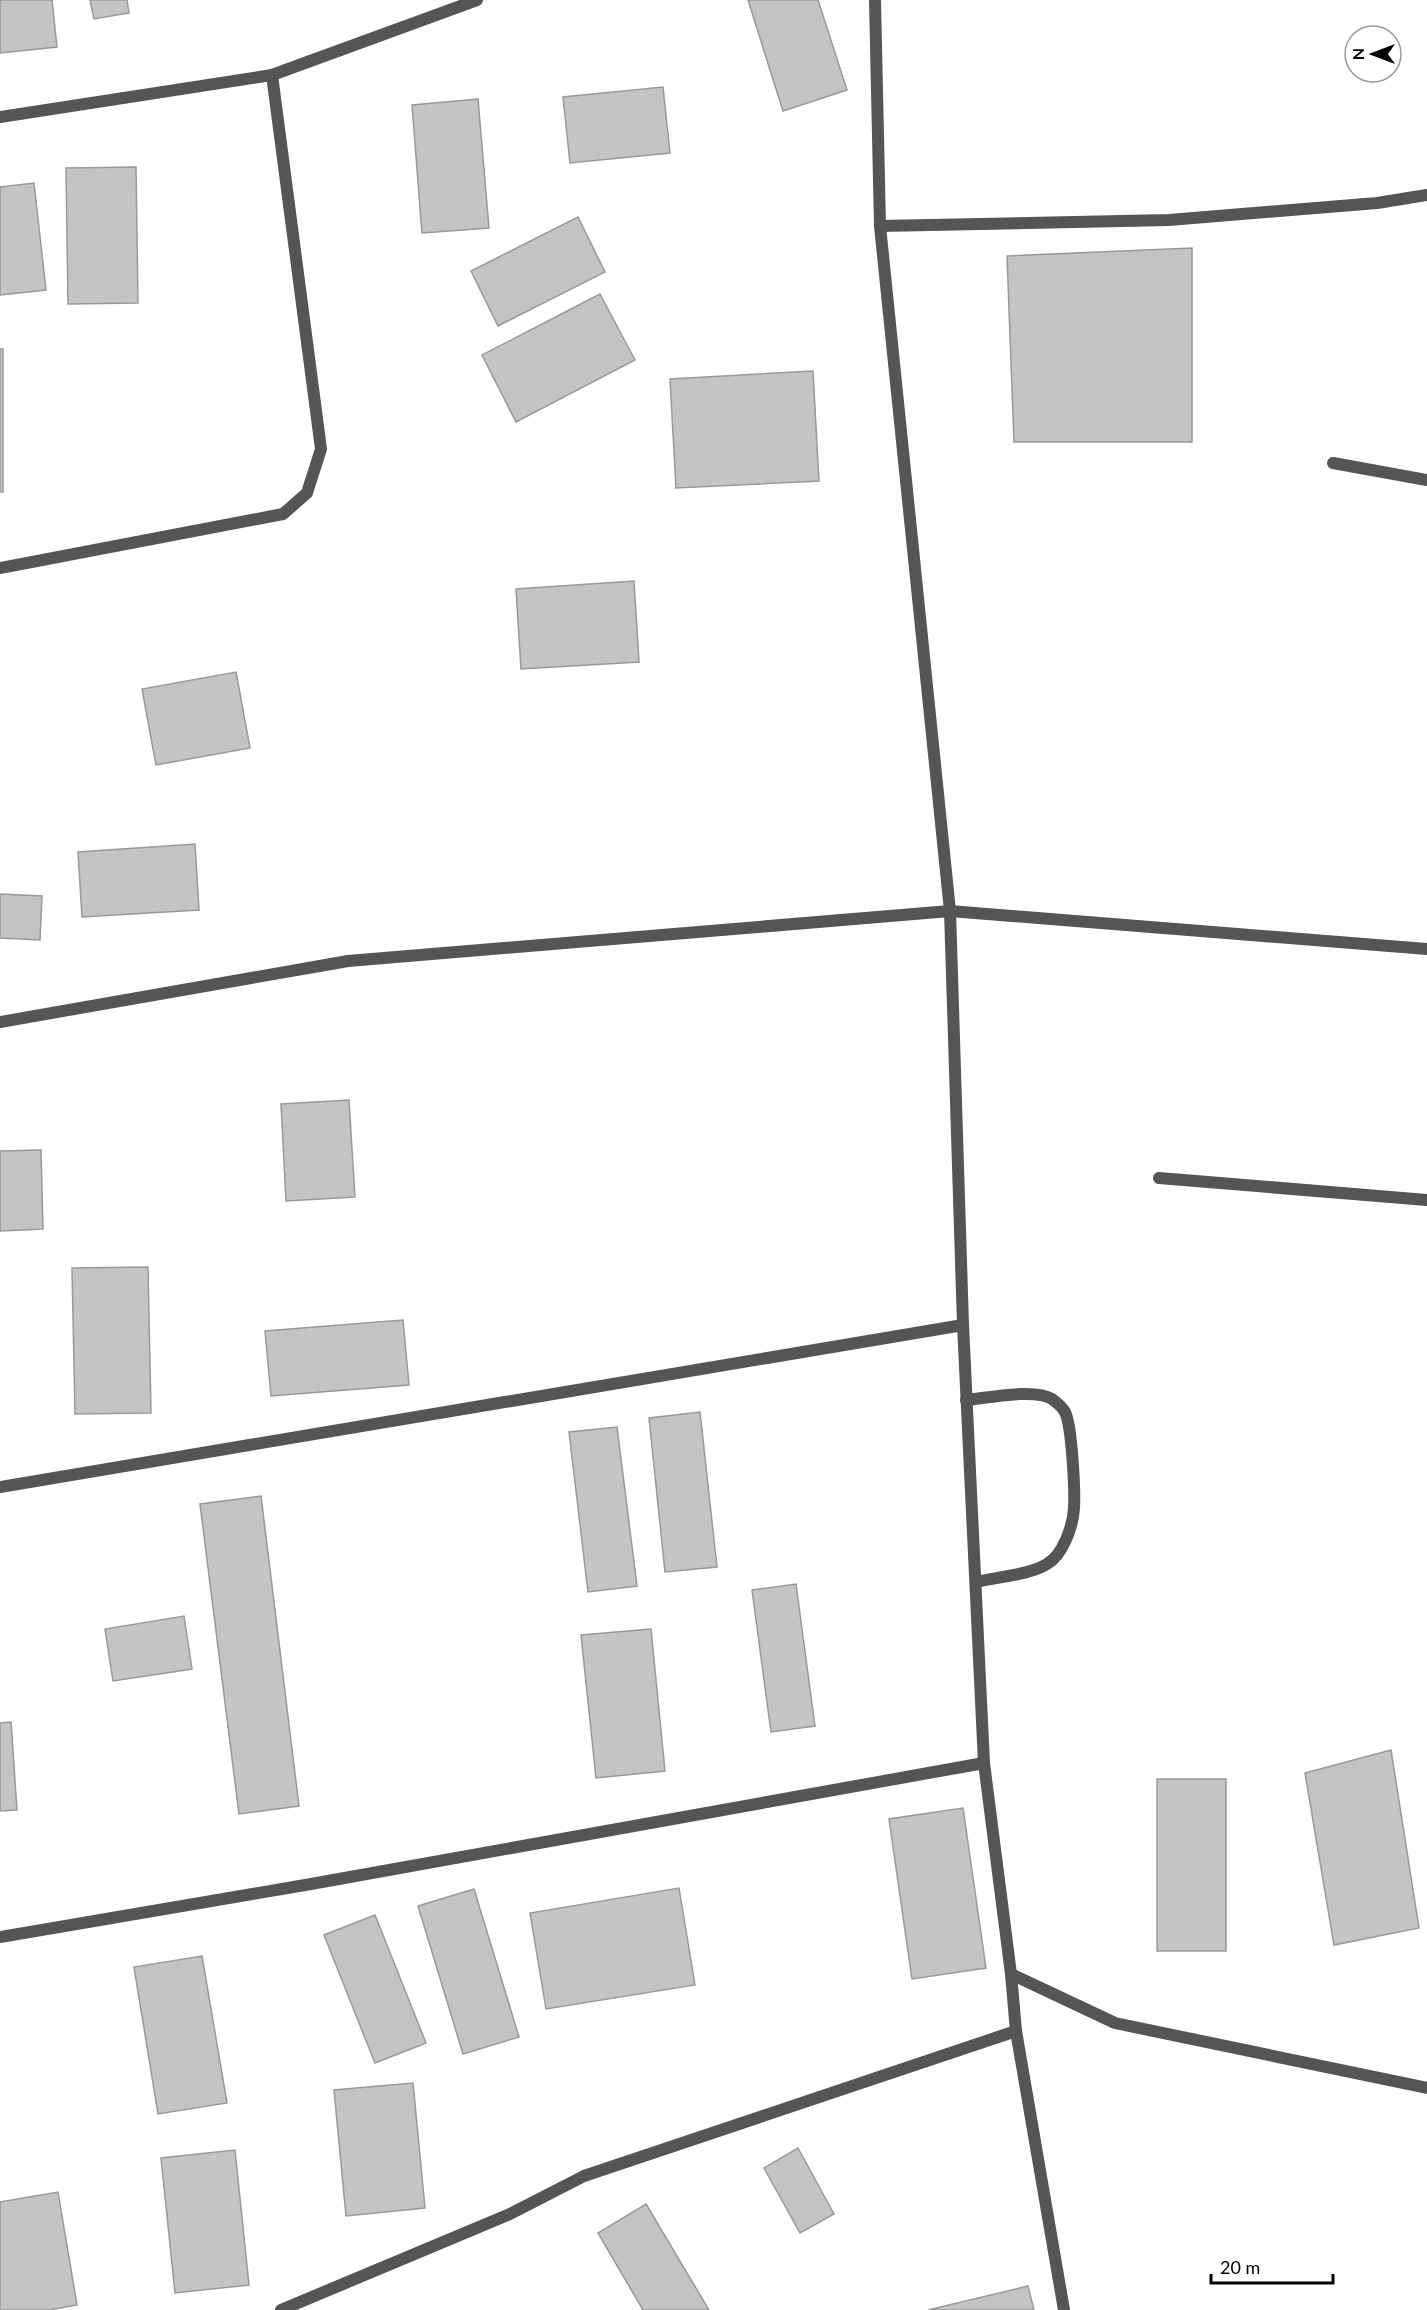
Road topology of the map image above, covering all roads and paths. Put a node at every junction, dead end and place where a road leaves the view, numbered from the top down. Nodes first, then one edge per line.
1 (477, 0) edge
2 (875, 0) edge
3 (272, 75) junction
4 (0, 117) edge
5 (1427, 195) edge
6 (880, 226) junction
7 (1333, 463) dead end
8 (1427, 480) edge
9 (0, 568) edge
10 (950, 911) junction
11 (1427, 949) edge
12 (0, 1022) edge
13 (1160, 1178) dead end
14 (1427, 1200) edge
15 (963, 1325) junction
16 (966, 1400) junction
17 (0, 1487) edge
18 (976, 1582) junction
19 (984, 1763) junction
20 (0, 1937) edge
21 (1011, 1974) junction
22 (1016, 2031) junction
23 (1427, 2088) edge
24 (281, 2310) edge
25 (1064, 2310) edge

1 - 3 street
2 - 6 street
3 - 4 street
3 - 9 street
5 - 6 street
6 - 10 street
7 - 8 street
10 - 11 street
10 - 12 street
10 - 15 street
13 - 14 street
15 - 16 street
15 - 17 street
16 - 18 street
16 - 18 street
18 - 19 street
19 - 20 street
19 - 21 street
21 - 22 street
21 - 23 street
22 - 24 street
22 - 25 street

